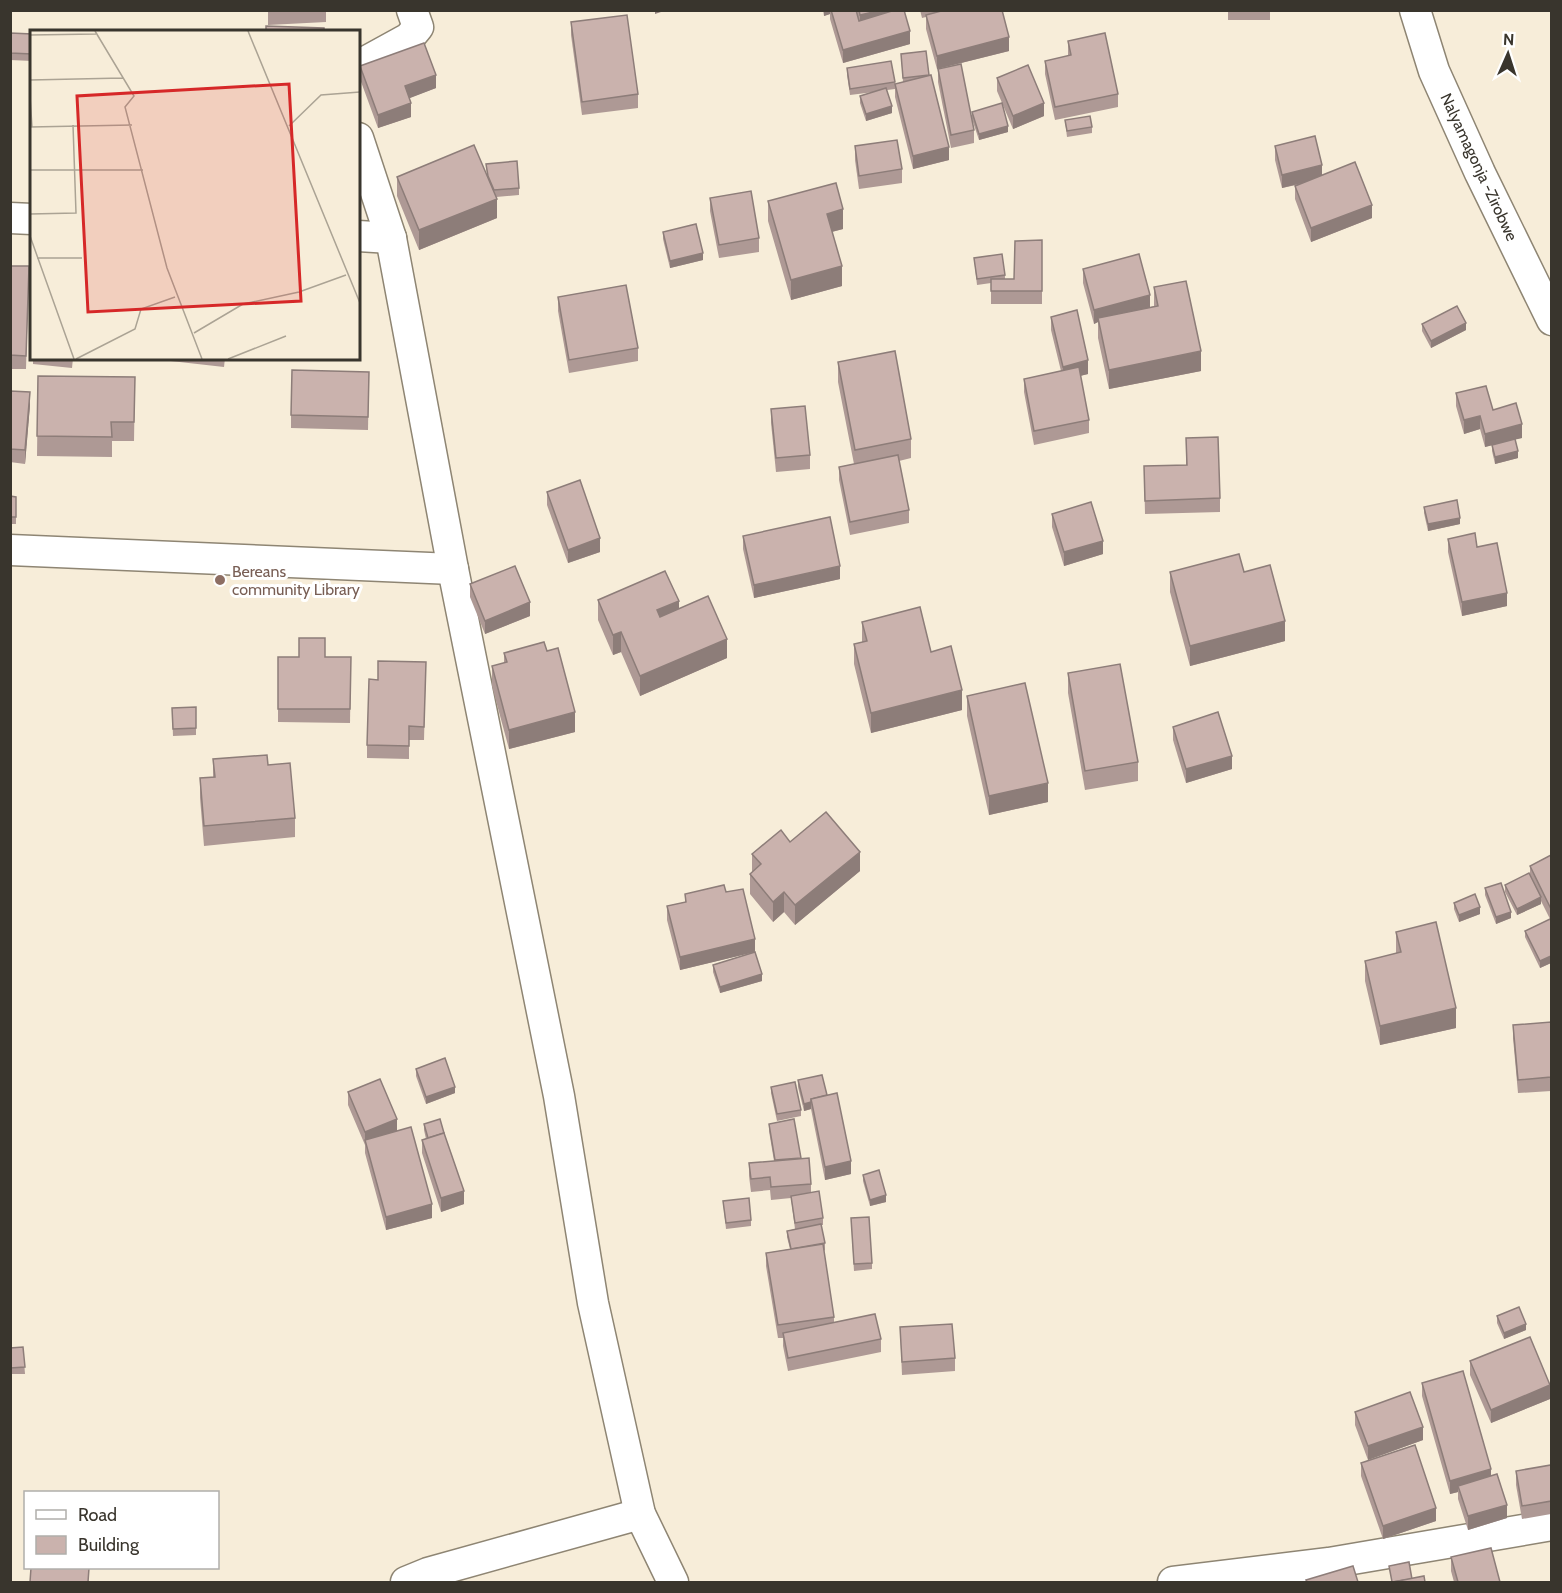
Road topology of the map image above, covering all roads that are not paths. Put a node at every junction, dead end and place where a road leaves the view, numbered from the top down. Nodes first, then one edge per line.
1 (412, 10) edge
2 (1415, 10) edge
3 (360, 65) edge
4 (360, 144) edge
5 (10, 218) edge
6 (30, 219) edge
7 (360, 236) edge
8 (391, 238) junction
9 (1549, 307) edge
10 (10, 550) edge
11 (453, 569) junction
12 (640, 1514) junction
13 (1551, 1525) edge
14 (406, 1582) edge
15 (673, 1582) edge
16 (1173, 1582) edge

1 - 3 street
2 - 9 street, Nalyamagonja -Zirobwe
4 - 8 street
5 - 6 street
7 - 8 street
8 - 11 street
10 - 11 street
11 - 12 street
12 - 14 street
12 - 15 street
13 - 16 street

